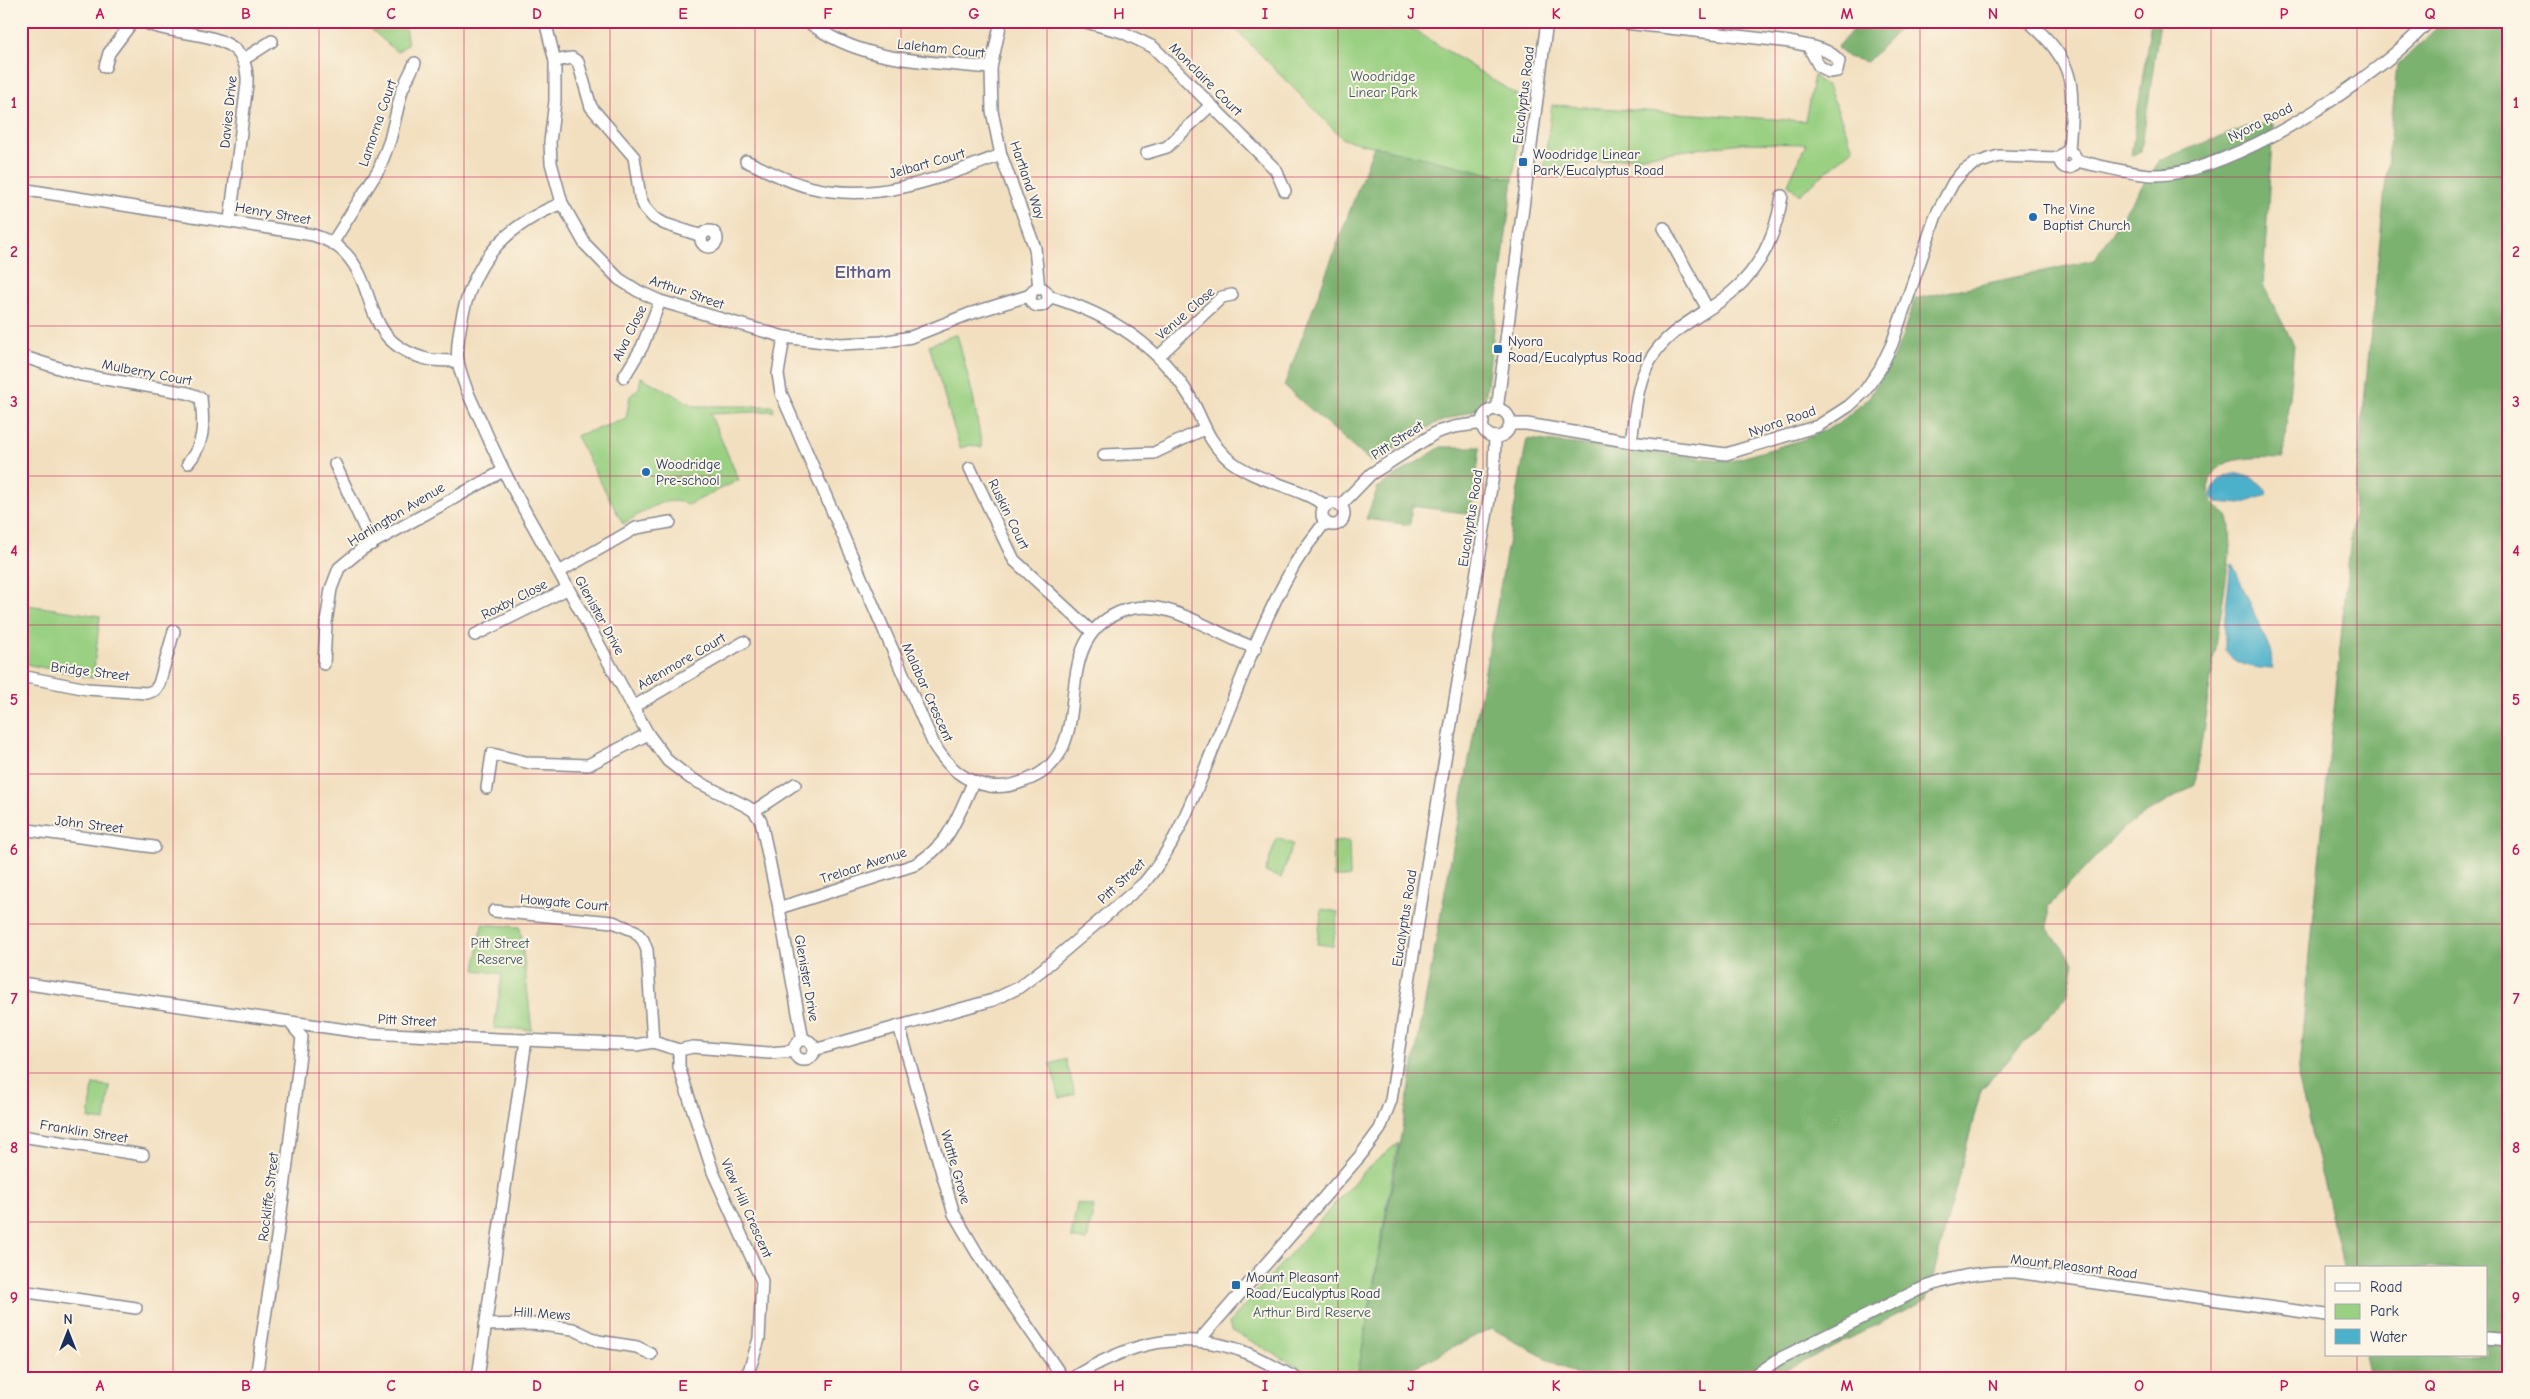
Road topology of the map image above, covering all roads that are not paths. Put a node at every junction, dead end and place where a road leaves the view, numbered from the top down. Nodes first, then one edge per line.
1 (133, 21) edge
2 (142, 21) edge
3 (545, 21) edge
4 (808, 21) edge
5 (1001, 21) edge
6 (1082, 21) edge
7 (1547, 21) edge
8 (1608, 21) edge
9 (2028, 21) edge
10 (2429, 21) edge
11 (272, 41) dead end
12 (1808, 46) dead end
13 (244, 58) junction
14 (555, 61) junction
15 (416, 62) dead end
16 (105, 67) dead end
17 (991, 68) junction
18 (1210, 105) junction
19 (1147, 153) dead end
20 (1001, 155) junction
21 (2068, 157) junction
22 (746, 161) dead end
23 (21, 189) edge
24 (1285, 191) dead end
25 (1782, 196) dead end
26 (562, 203) junction
27 (230, 220) junction
28 (1664, 228) dead end
29 (702, 236) dead end
30 (332, 242) junction
31 (1232, 294) dead end
32 (1039, 297) junction
33 (660, 301) junction
34 (1707, 308) junction
35 (784, 337) junction
36 (21, 356) edge
37 (1160, 356) junction
38 (458, 361) junction
39 (624, 377) dead end
40 (1497, 410) junction
41 (1483, 423) junction
42 (1510, 424) junction
43 (1204, 430) junction
44 (1495, 437) junction
45 (1631, 442) junction
46 (1104, 455) dead end
47 (188, 464) dead end
48 (335, 464) dead end
49 (970, 468) dead end
50 (503, 472) junction
51 (1326, 506) junction
52 (1340, 506) junction
53 (670, 522) dead end
54 (1325, 522) junction
55 (372, 544) junction
56 (559, 572) junction
57 (567, 589) junction
58 (174, 631) dead end
59 (1091, 631) junction
60 (475, 635) dead end
61 (744, 642) dead end
62 (1256, 648) junction
63 (324, 664) dead end
64 (21, 676) edge
65 (633, 707) junction
66 (648, 734) junction
67 (973, 783) junction
68 (795, 784) dead end
69 (487, 788) dead end
70 (754, 811) junction
71 (21, 829) edge
72 (154, 847) dead end
73 (780, 908) junction
74 (494, 911) dead end
75 (21, 983) edge
76 (290, 1023) junction
77 (899, 1026) junction
78 (526, 1040) junction
79 (803, 1040) junction
80 (653, 1042) junction
81 (679, 1050) junction
82 (814, 1050) junction
83 (793, 1051) junction
84 (21, 1136) edge
85 (143, 1155) dead end
86 (21, 1291) edge
87 (136, 1308) dead end
88 (2325, 1315) edge
89 (486, 1325) junction
90 (2488, 1338) edge
91 (2509, 1340) edge
92 (1202, 1341) junction
93 (651, 1354) dead end
94 (256, 1378) edge
95 (478, 1378) edge
96 (742, 1378) edge
97 (1063, 1378) edge
98 (1072, 1378) edge
99 (1296, 1378) edge
100 (1751, 1378) edge

1 - 16 street
2 - 13 street, Davies Drive
3 - 14 street, Arthur Street
4 - 17 street, Laleham Court
5 - 17 street, Hartland Way
6 - 18 street, Monclaire Court
7 - 40 street, Eucalyptus Road
8 - 12 street
9 - 21 street
10 - 21 street, Nyora Road
11 - 13 street
13 - 27 street, Davies Drive
14 - 26 street, Arthur Street
14 - 29 street
15 - 30 street, Lamorna Court
17 - 20 street, Hartland Way
18 - 19 street
18 - 24 street, Monclaire Court
20 - 22 street, Jelbart Court
20 - 32 street, Hartland Way
21 - 45 street, Nyora Road
23 - 27 street, Henry Street
25 - 34 street
26 - 33 street, Arthur Street
26 - 38 street, Glenister Drive
27 - 30 street, Henry Street
28 - 34 street
30 - 38 street, Henry Street
31 - 37 street, Venue Close
32 - 35 street, Arthur Street
32 - 37 street, Arthur Street
33 - 35 street, Arthur Street
33 - 39 street, Alva Close
34 - 45 street
35 - 67 street, Malabar Crescent
36 - 47 street, Mulberry Court
37 - 43 street, Arthur Street
38 - 50 street, Glenister Drive
40 - 41 street
40 - 42 street
41 - 44 street
41 - 52 street, Pitt Street
42 - 44 street
42 - 45 street, Nyora Road
43 - 46 street
43 - 51 street, Arthur Street
44 - 92 street, Eucalyptus Road
48 - 55 street
49 - 59 street, Ruskin Court
50 - 55 street, Harlington Avenue
50 - 56 street, Glenister Drive
51 - 52 street
51 - 54 street
52 - 54 street
53 - 56 street
54 - 62 street, Pitt Street
55 - 63 street, Harlington Avenue
56 - 57 street, Glenister Drive
57 - 60 street, Roxby Close
57 - 65 street, Glenister Drive
58 - 64 street, Bridge Street
59 - 62 street
59 - 67 street, Malabar Crescent
61 - 65 street, Adenmore Court
62 - 77 street, Pitt Street
65 - 66 street, Glenister Drive
66 - 69 street
66 - 70 street, Glenister Drive
67 - 73 street, Treloar Avenue
68 - 70 street
70 - 73 street, Glenister Drive
71 - 72 street, John Street
73 - 79 street, Glenister Drive
74 - 80 street, Howgate Court
75 - 76 street, Pitt Street
76 - 78 street, Pitt Street
76 - 94 street, Rockliffe Street
77 - 82 street, Pitt Street
77 - 97 street, Wattle Grove
78 - 80 street, Pitt Street
78 - 89 street
79 - 82 street
79 - 83 street
80 - 81 street, Pitt Street
81 - 83 street, Pitt Street
81 - 96 street, View Hill Crescent
82 - 83 street
84 - 85 street, Franklin Street
86 - 87 street
88 - 100 street, Mount Pleasant Road
89 - 93 street, Hill Mews
89 - 95 street
90 - 91 street
92 - 98 street
92 - 99 street

